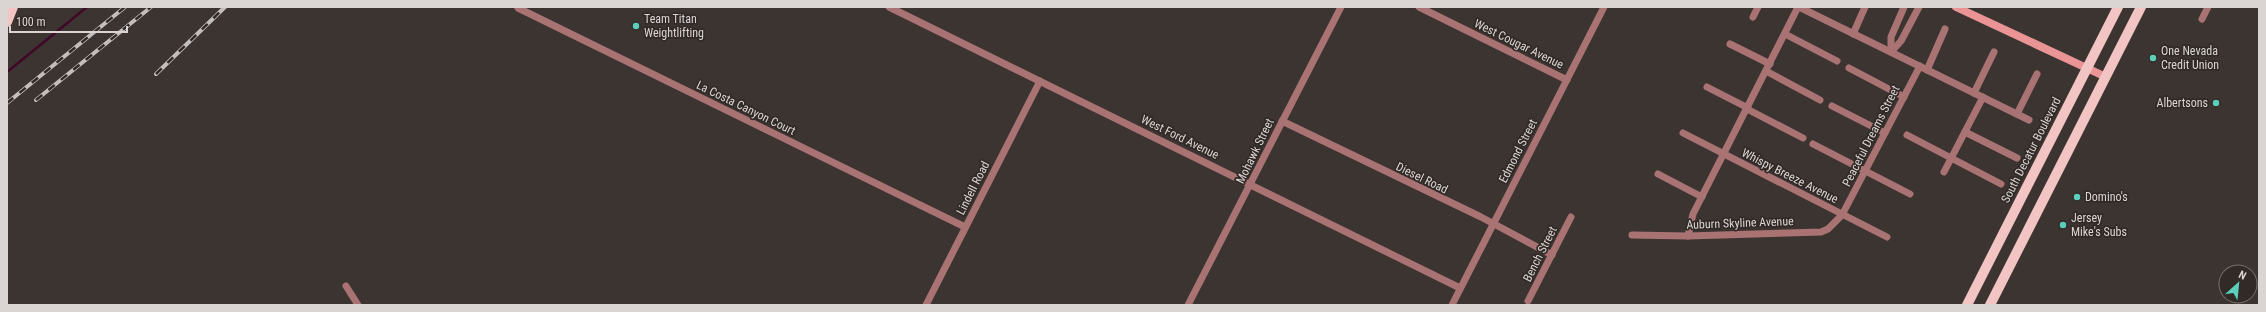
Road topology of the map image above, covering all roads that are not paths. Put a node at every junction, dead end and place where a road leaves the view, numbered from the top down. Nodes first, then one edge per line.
1 (13, 7) edge
2 (889, 7) edge
3 (1341, 7) edge
4 (1419, 7) edge
5 (1604, 7) edge
6 (1758, 7) edge
7 (1799, 7) edge
8 (1865, 7) edge
9 (1904, 7) edge
10 (1918, 7) edge
11 (1956, 7) edge
12 (2118, 7) edge
13 (2141, 7) edge
14 (2208, 7) edge
15 (518, 8) dead end
16 (1811, 10) edge
17 (1753, 17) dead end
18 (2202, 19) dead end
19 (7, 22) edge
20 (1945, 30) dead end
21 (1785, 34) junction
22 (1853, 34) junction
23 (1730, 44) dead end
24 (1891, 52) junction
25 (1994, 52) dead end
26 (1838, 61) dead end
27 (1770, 64) junction
28 (1849, 68) dead end
29 (1923, 68) junction
30 (2087, 68) junction
31 (1766, 71) junction
32 (2037, 74) dead end
33 (2106, 77) junction
34 (1567, 80) junction
35 (1040, 81) junction
36 (1707, 87) dead end
37 (1974, 93) junction
38 (1904, 97) junction
39 (1983, 97) junction
40 (1820, 100) dead end
41 (1832, 106) dead end
42 (1747, 109) junction
43 (2017, 114) junction
44 (2029, 120) dead end
45 (1282, 121) junction
46 (1965, 132) junction
47 (1885, 133) junction
48 (1683, 134) dead end
49 (1907, 135) dead end
50 (1803, 138) dead end
51 (1813, 144) dead end
52 (1724, 154) junction
53 (1951, 158) junction
54 (2017, 158) dead end
55 (1866, 171) junction
56 (1944, 172) dead end
57 (1658, 174) dead end
58 (2001, 184) dead end
59 (1250, 185) junction
60 (1910, 194) dead end
61 (1702, 197) junction
62 (1842, 215) junction
63 (1571, 217) dead end
64 (1493, 225) junction
65 (965, 227) junction
66 (1632, 235) dead end
67 (1688, 236) junction
68 (1887, 237) dead end
69 (1552, 255) junction
70 (346, 286) dead end
71 (1460, 288) junction
72 (1528, 302) dead end
73 (358, 305) edge
74 (926, 305) edge
75 (1188, 305) edge
76 (1452, 305) edge
77 (1967, 305) edge
78 (1990, 305) edge

1 - 19 main road
2 - 35 street, West Ford Avenue
3 - 45 street, Mohawk Street
4 - 34 street, West Cougar Avenue
5 - 34 street, Edmond Street
6 - 17 street
7 - 16 street
7 - 21 street
8 - 22 street
9 - 24 street
10 - 24 street
11 - 30 street
12 - 30 main road, South Decatur Boulevard
13 - 33 main road
14 - 18 street
15 - 65 street, La Costa Canyon Court
16 - 22 street
20 - 29 street, Peaceful Dreams Street
21 - 26 street
21 - 27 street
22 - 24 street
23 - 27 street
24 - 29 street
25 - 37 street
27 - 31 street
28 - 38 street
29 - 37 street
29 - 38 street, Peaceful Dreams Street
30 - 33 street
30 - 77 main road, South Decatur Boulevard
31 - 40 street
31 - 42 street
32 - 43 street
33 - 78 main road
34 - 64 street, Edmond Street
35 - 59 street, West Ford Avenue
35 - 65 street, Lindell Road
36 - 42 street
37 - 39 street
38 - 47 street, Peaceful Dreams Street
39 - 43 street
39 - 46 street
41 - 47 street
42 - 50 street
42 - 52 street
43 - 44 street
45 - 59 street, Mohawk Street
45 - 64 street, Diesel Road
46 - 53 street
46 - 54 street
47 - 55 street, Peaceful Dreams Street
48 - 52 street, Whispy Breeze Avenue
49 - 53 street
51 - 55 street
52 - 61 street
52 - 62 street, Whispy Breeze Avenue
53 - 56 street
53 - 58 street
55 - 60 street
55 - 62 street, Peaceful Dreams Street
57 - 61 street
59 - 71 street, West Ford Avenue
59 - 75 street, Mohawk Street
61 - 67 street
62 - 67 street, Auburn Skyline Avenue
62 - 68 street, Whispy Breeze Avenue
63 - 69 street, Bench Street
64 - 69 street, Diesel Road
64 - 71 street, Edmond Street
65 - 74 street, Lindell Road
66 - 67 street, Auburn Skyline Avenue
69 - 72 street, Bench Street
70 - 73 street
71 - 76 street, Edmond Street

